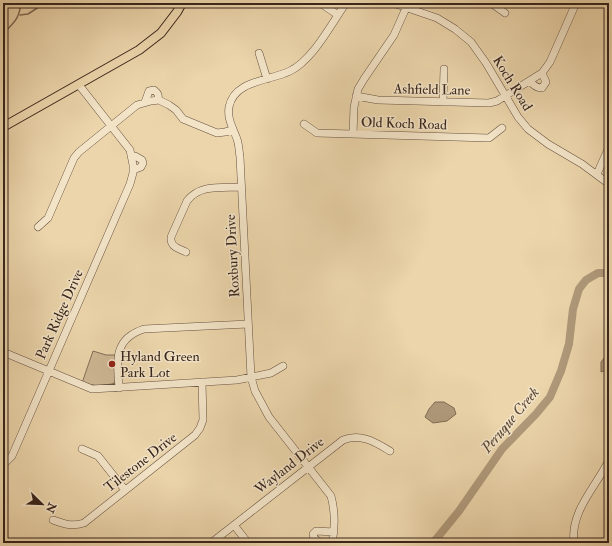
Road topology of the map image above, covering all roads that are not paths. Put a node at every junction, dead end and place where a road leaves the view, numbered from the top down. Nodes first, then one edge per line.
1 (182, 3) edge
2 (320, 3) edge
3 (346, 3) edge
4 (393, 3) edge
5 (491, 3) edge
6 (576, 3) edge
7 (406, 8) junction
8 (505, 13) dead end
9 (338, 15) junction
10 (259, 53) dead end
11 (444, 69) dead end
12 (542, 73) junction
13 (267, 79) junction
14 (530, 81) junction
15 (79, 85) junction
16 (356, 96) junction
17 (506, 96) junction
18 (443, 102) junction
19 (304, 124) dead end
20 (111, 126) junction
21 (3, 127) edge
22 (502, 128) dead end
23 (233, 130) junction
24 (353, 134) junction
25 (609, 147) edge
26 (597, 174) junction
27 (609, 184) edge
28 (241, 187) junction
29 (38, 227) dead end
30 (186, 252) dead end
31 (248, 324) junction
32 (3, 352) edge
33 (284, 366) dead end
34 (48, 371) junction
35 (251, 377) junction
36 (202, 382) junction
37 (119, 388) junction
38 (82, 449) dead end
39 (390, 451) dead end
40 (609, 460) edge
41 (3, 465) edge
42 (307, 467) junction
43 (126, 490) junction
44 (52, 520) dead end
45 (234, 525) junction
46 (334, 532) junction
47 (211, 543) edge
48 (248, 543) edge
49 (322, 543) edge
50 (332, 543) edge
51 (574, 543) edge

1 - 15 main road
2 - 9 street
3 - 9 street, Roxbury Drive
4 - 7 street, Koch Road
5 - 8 street
6 - 12 street
7 - 16 street
7 - 17 street, Koch Road
9 - 13 street, Roxbury Drive
10 - 13 street
11 - 18 street
12 - 14 street, Ashfield Lane
12 - 14 street
13 - 23 street, Roxbury Drive
14 - 17 street, Ashfield Lane
15 - 20 street, Park Ridge Drive
15 - 21 main road
16 - 18 street, Ashfield Lane
16 - 24 street
17 - 18 street, Ashfield Lane
17 - 26 street, Koch Road
19 - 24 street, Old Koch Road
20 - 23 street
20 - 29 street
20 - 34 street, Park Ridge Drive
22 - 24 street, Old Koch Road
23 - 28 street, Roxbury Drive
25 - 26 street
26 - 27 street, Koch Road
28 - 30 street
28 - 31 street, Roxbury Drive
31 - 35 street, Roxbury Drive
31 - 37 street
32 - 34 street
33 - 35 street
34 - 37 street
34 - 41 street, Park Ridge Drive
35 - 36 street
35 - 42 street, Roxbury Drive
36 - 37 street
36 - 43 street, Tilestone Drive
38 - 43 street
39 - 42 street, Wayland Drive
40 - 51 street
42 - 45 street, Wayland Drive
42 - 46 street, Roxbury Drive
43 - 44 street, Tilestone Drive
45 - 47 street, Wayland Drive
45 - 48 street
46 - 49 street
46 - 50 street, Roxbury Drive

